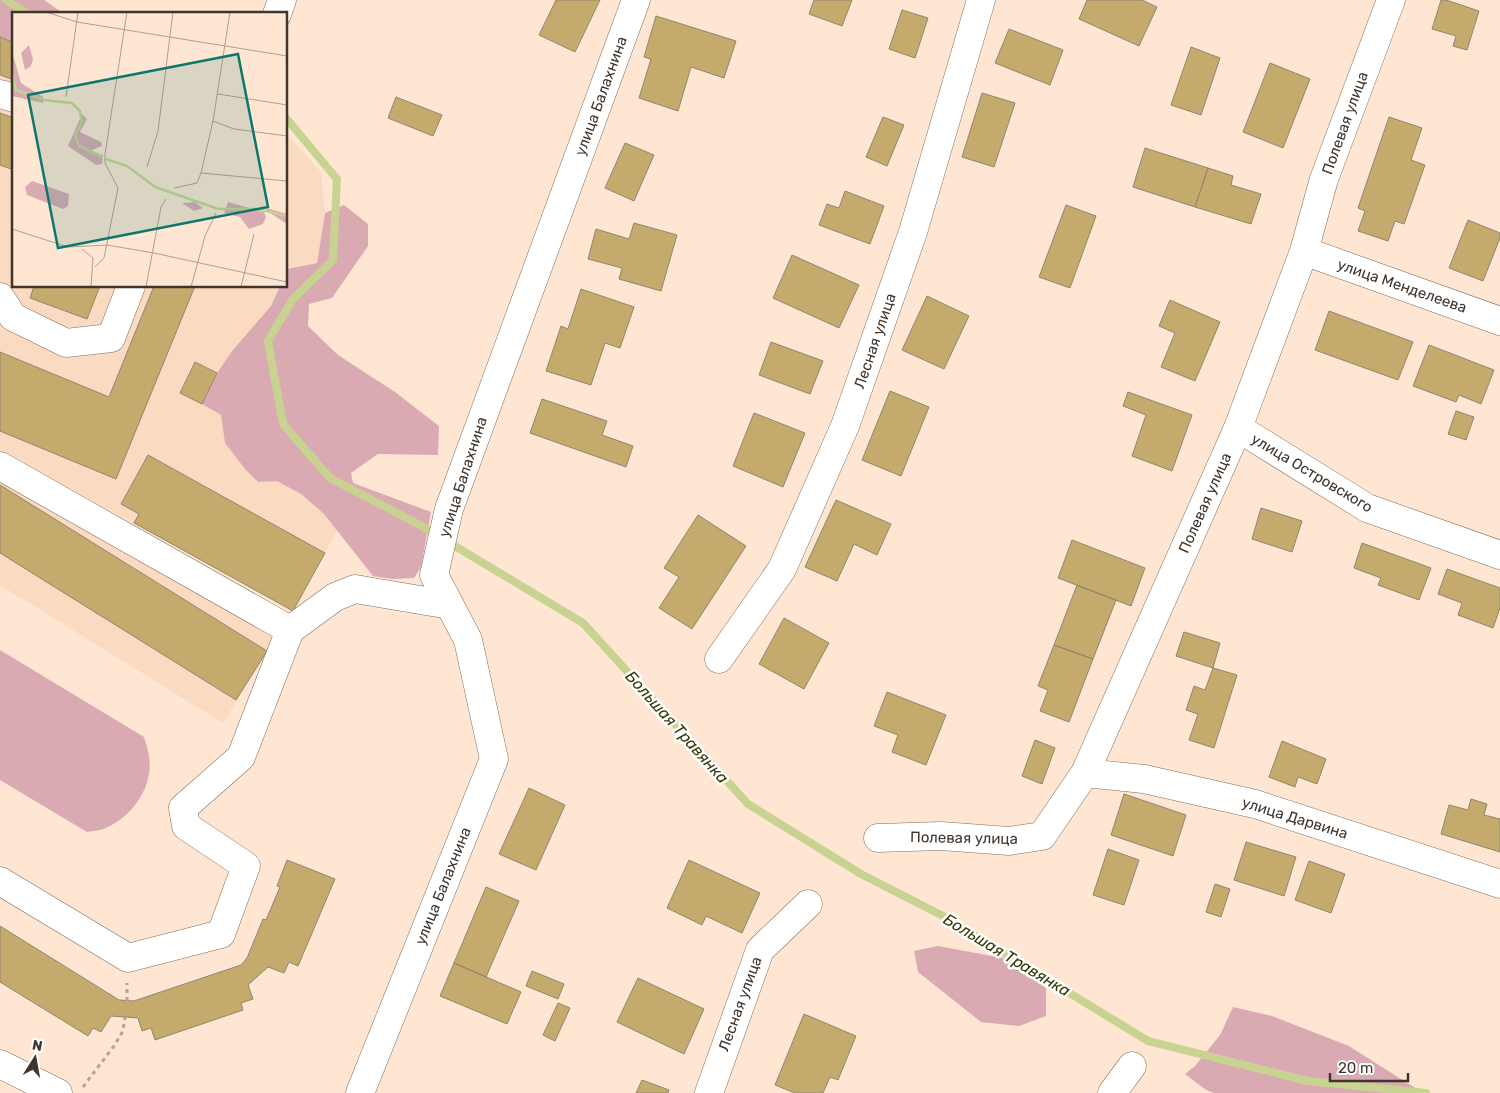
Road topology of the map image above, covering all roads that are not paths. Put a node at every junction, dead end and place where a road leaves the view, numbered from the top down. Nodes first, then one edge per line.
1 (282, 0) edge
2 (636, 0) edge
3 (981, 0) edge
4 (1391, 0) edge
5 (278, 12) edge
6 (1304, 251) junction
7 (130, 288) edge
8 (0, 297) edge
9 (1500, 321) edge
10 (1238, 428) junction
11 (0, 466) edge
12 (1500, 555) edge
13 (450, 605) junction
14 (290, 630) junction
15 (719, 659) dead end
16 (1085, 773) junction
17 (878, 838) dead end
18 (0, 881) edge
19 (1500, 884) edge
20 (808, 904) dead end
21 (0, 1064) edge
22 (1132, 1066) dead end
23 (58, 1093) edge
24 (360, 1093) edge
25 (709, 1093) edge
26 (1112, 1093) edge

1 - 5 street
2 - 13 street, улица Балахнина
3 - 15 street, Лесная улица
4 - 6 street, Полевая улица
6 - 9 street, улица Менделеева
6 - 10 street, Полевая улица
7 - 8 street
10 - 12 street, улица Островского
10 - 16 street, Полевая улица
11 - 14 street
13 - 14 street
13 - 24 street, улица Балахнина
14 - 18 street
16 - 17 street, Полевая улица
16 - 19 street, улица Дарвина
20 - 25 street, Лесная улица
21 - 23 street
22 - 26 street

